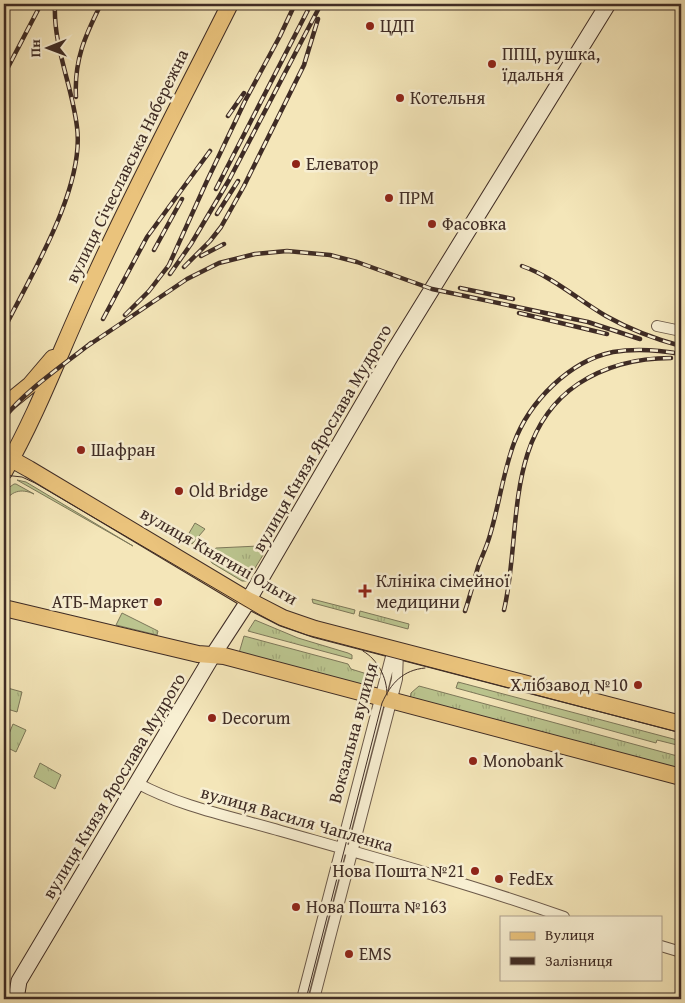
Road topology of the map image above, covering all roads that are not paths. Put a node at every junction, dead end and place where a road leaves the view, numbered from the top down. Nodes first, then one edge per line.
1 (230, 4) edge
2 (608, 4) edge
3 (656, 326) dead end
4 (681, 331) edge
5 (62, 347) junction
6 (4, 406) edge
7 (6, 462) edge
8 (248, 600) junction
9 (4, 608) edge
10 (396, 650) junction
11 (213, 656) junction
12 (386, 699) junction
13 (681, 724) edge
14 (681, 776) edge
15 (137, 783) junction
16 (340, 848) junction
17 (353, 852) junction
18 (561, 916) edge
19 (662, 946) edge
20 (681, 952) edge
21 (16, 999) edge
22 (302, 999) edge
23 (314, 999) edge

1 - 5 main road, вулиця Січеславська Набережна
2 - 8 main road, вулиця Князя Ярослава Мудрого
3 - 4 street
5 - 6 main road, вулиця Січеславська Набережна
5 - 7 main road, вулиця Січеславська Набережна
7 - 8 main road, вулиця Княгині Ольги
8 - 10 main road, вулиця Княгині Ольги
8 - 11 main road, вулиця Князя Ярослава Мудрого
9 - 11 main road
10 - 12 street, Вокзальна вулиця
10 - 13 main road, вулиця Княгині Ольги
11 - 12 main road
11 - 15 main road, вулиця Князя Ярослава Мудрого
12 - 14 main road
12 - 16 street, Вокзальна вулиця
12 - 17 street, Вокзальна вулиця
15 - 16 street, вулиця Василя Чапленка
15 - 21 main road, вулиця Князя Ярослава Мудрого
16 - 17 street, вулиця Василя Чапленка
16 - 22 street, Вокзальна вулиця
17 - 18 street, вулиця Василя Чапленка
17 - 23 street, Вокзальна вулиця
19 - 20 street

